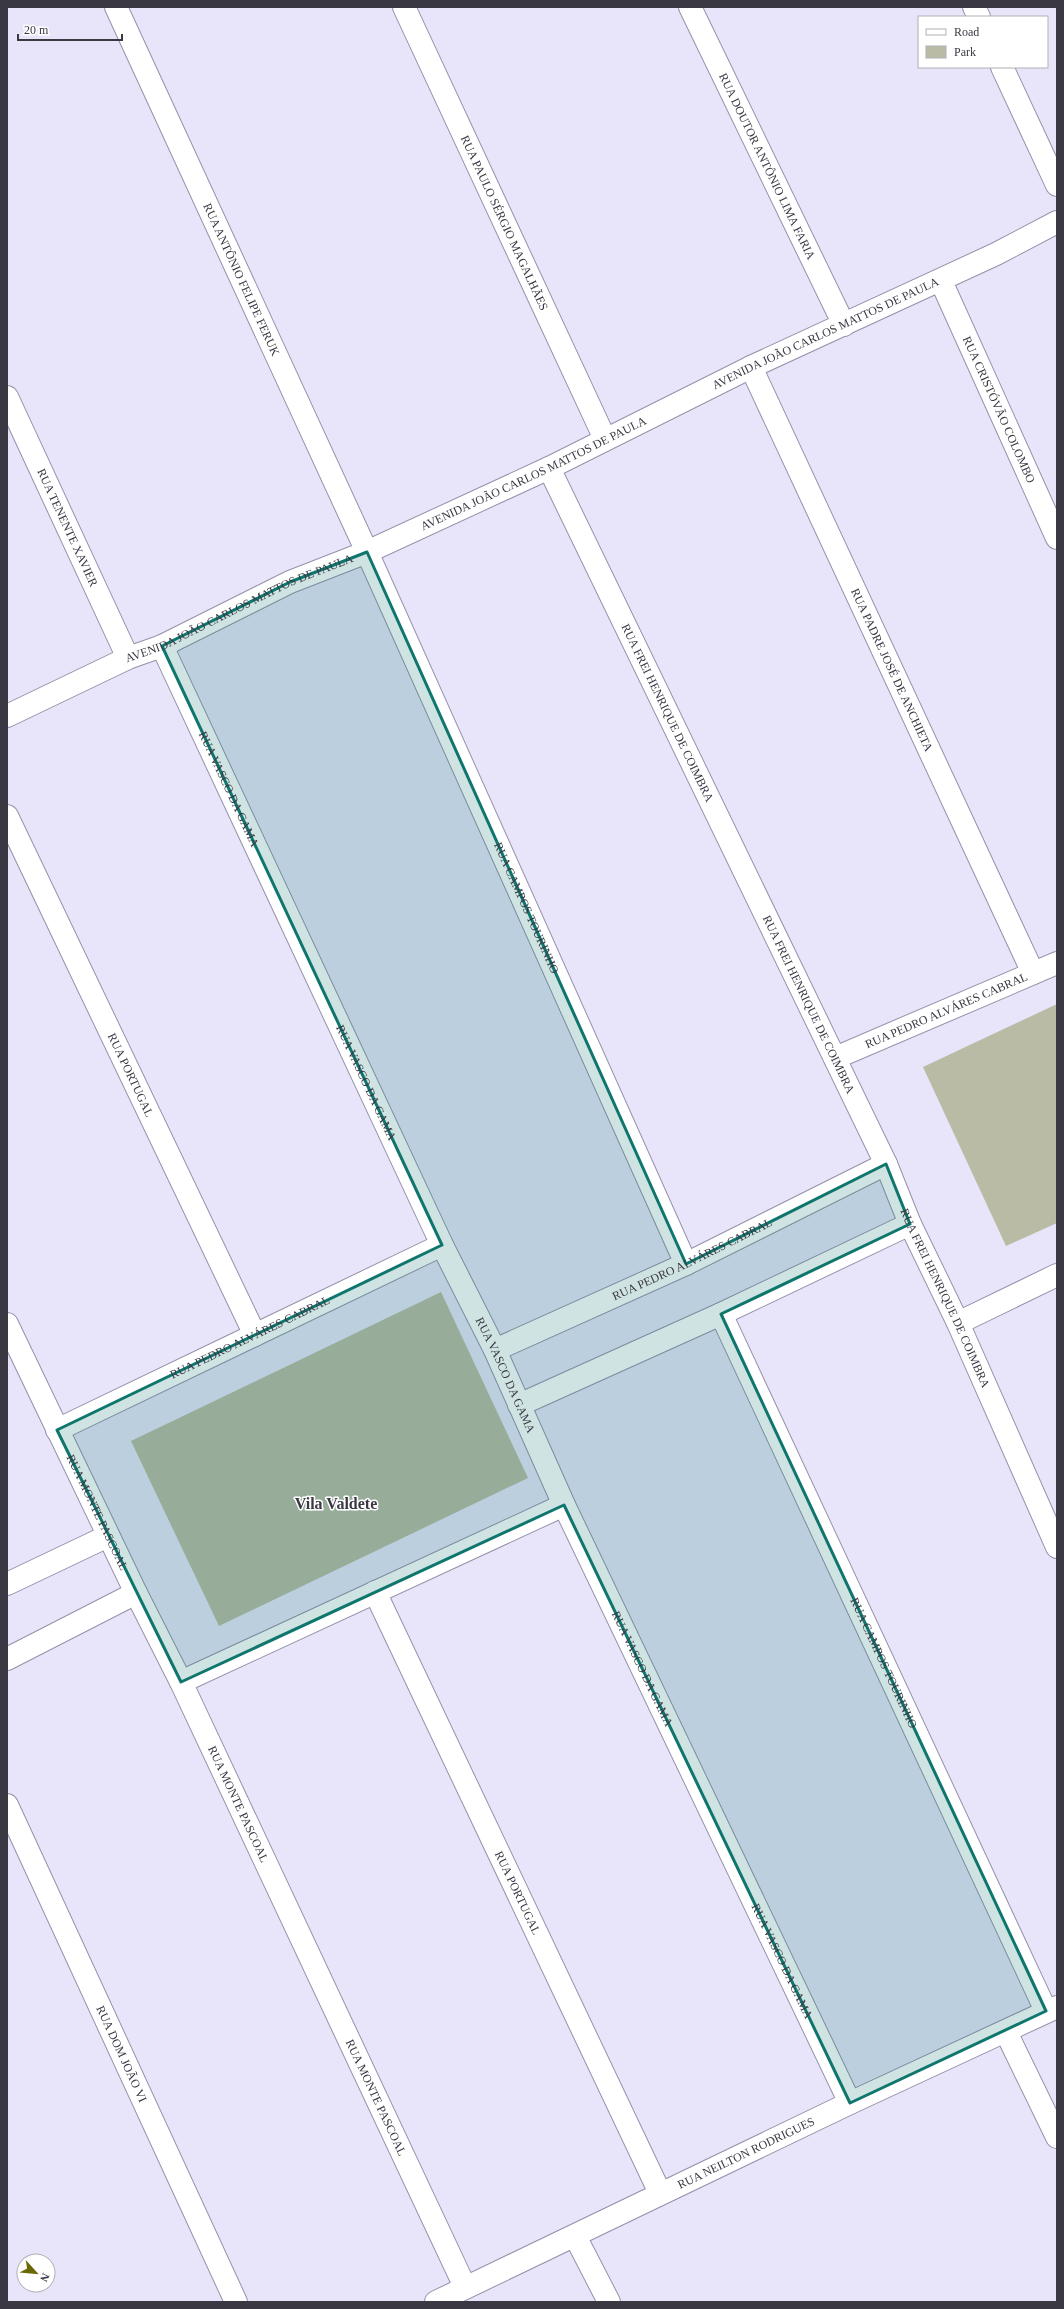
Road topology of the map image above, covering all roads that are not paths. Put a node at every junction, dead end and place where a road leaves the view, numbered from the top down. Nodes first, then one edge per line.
1 (116, 7) edge
2 (404, 7) edge
3 (690, 7) edge
4 (974, 7) edge
5 (978, 16) edge
6 (1002, 68) edge
7 (1057, 185) edge
8 (1057, 222) edge
9 (941, 281) junction
10 (844, 325) junction
11 (751, 367) junction
12 (7, 397) edge
13 (605, 439) junction
14 (549, 468) junction
15 (1057, 538) edge
16 (367, 552) junction
17 (162, 646) junction
18 (128, 658) junction
19 (7, 716) edge
20 (7, 816) edge
21 (1057, 963) edge
22 (1033, 973) junction
23 (835, 1058) junction
24 (886, 1164) junction
25 (910, 1224) junction
26 (442, 1245) junction
27 (686, 1264) junction
28 (1057, 1275) edge
29 (721, 1314) junction
30 (958, 1323) junction
31 (7, 1324) edge
32 (255, 1335) junction
33 (495, 1350) junction
34 (519, 1405) junction
35 (57, 1430) junction
36 (564, 1506) junction
37 (108, 1536) junction
38 (1057, 1547) edge
39 (7, 1584) edge
40 (375, 1592) junction
41 (136, 1593) junction
42 (7, 1659) edge
43 (180, 1682) junction
44 (7, 1805) edge
45 (1052, 2009) edge
46 (1006, 2032) junction
47 (850, 2103) junction
48 (1057, 2137) edge
49 (660, 2193) junction
50 (575, 2236) junction
51 (465, 2287) junction
52 (236, 2302) edge
53 (436, 2302) edge
54 (609, 2302) edge

1 - 16 street, RUA ANTÔNIO FELIPE FERUK
2 - 13 street, RUA PAULO SÉRGIO MAGALHÃES
3 - 10 street, RUA DOUTOR ANTÔNIO LIMA FARIA
4 - 5 street
6 - 7 street
8 - 9 street, AVENIDA JOÃO CARLOS MATTOS DE PAULA
9 - 10 street, AVENIDA JOÃO CARLOS MATTOS DE PAULA
9 - 15 street, RUA CRISTÓVÃO COLOMBO
10 - 11 street, AVENIDA JOÃO CARLOS MATTOS DE PAULA
11 - 13 street, AVENIDA JOÃO CARLOS MATTOS DE PAULA
11 - 22 street, RUA PADRE JOSÉ DE ANCHIETA
12 - 18 street, RUA TENENTE XAVIER
13 - 14 street, AVENIDA JOÃO CARLOS MATTOS DE PAULA
14 - 16 street, AVENIDA JOÃO CARLOS MATTOS DE PAULA
14 - 23 street, RUA FREI HENRIQUE DE COIMBRA
16 - 17 street, AVENIDA JOÃO CARLOS MATTOS DE PAULA
16 - 27 street, RUA CAMPOS TOURINHO
17 - 18 street, AVENIDA JOÃO CARLOS MATTOS DE PAULA
17 - 26 street, RUA VASCO DA GAMA
18 - 19 street, AVENIDA JOÃO CARLOS MATTOS DE PAULA
20 - 32 street, RUA PORTUGAL
21 - 22 street, RUA PEDRO ALVÁRES CABRAL
22 - 23 street, RUA PEDRO ALVÁRES CABRAL
23 - 24 street, RUA FREI HENRIQUE DE COIMBRA
24 - 25 street, RUA FREI HENRIQUE DE COIMBRA
24 - 27 street, RUA PEDRO ALVÁRES CABRAL
25 - 29 street
25 - 30 street, RUA FREI HENRIQUE DE COIMBRA
26 - 32 street, RUA PEDRO ALVÁRES CABRAL
26 - 33 street, RUA VASCO DA GAMA
27 - 33 street, RUA PEDRO ALVÁRES CABRAL
28 - 30 street
29 - 34 street
29 - 45 street, RUA CAMPOS TOURINHO
30 - 38 street, RUA FREI HENRIQUE DE COIMBRA
31 - 35 street, RUA MONTE PASCOAL
32 - 35 street, RUA PEDRO ALVÁRES CABRAL
33 - 34 street, RUA VASCO DA GAMA
34 - 36 street, RUA VASCO DA GAMA
35 - 37 street, RUA MONTE PASCOAL
36 - 40 street
36 - 47 street, RUA VASCO DA GAMA
37 - 39 street
37 - 41 street, RUA MONTE PASCOAL
40 - 43 street
40 - 49 street, RUA PORTUGAL
41 - 42 street
41 - 43 street, RUA MONTE PASCOAL
43 - 51 street, RUA MONTE PASCOAL
44 - 52 street, RUA DOM JOÃO VI
45 - 46 street, RUA NEILTON RODRIGUES
46 - 47 street, RUA NEILTON RODRIGUES
46 - 48 street
47 - 49 street, RUA NEILTON RODRIGUES
49 - 50 street, RUA NEILTON RODRIGUES
50 - 51 street, RUA NEILTON RODRIGUES
50 - 54 street
51 - 53 street, RUA NEILTON RODRIGUES

